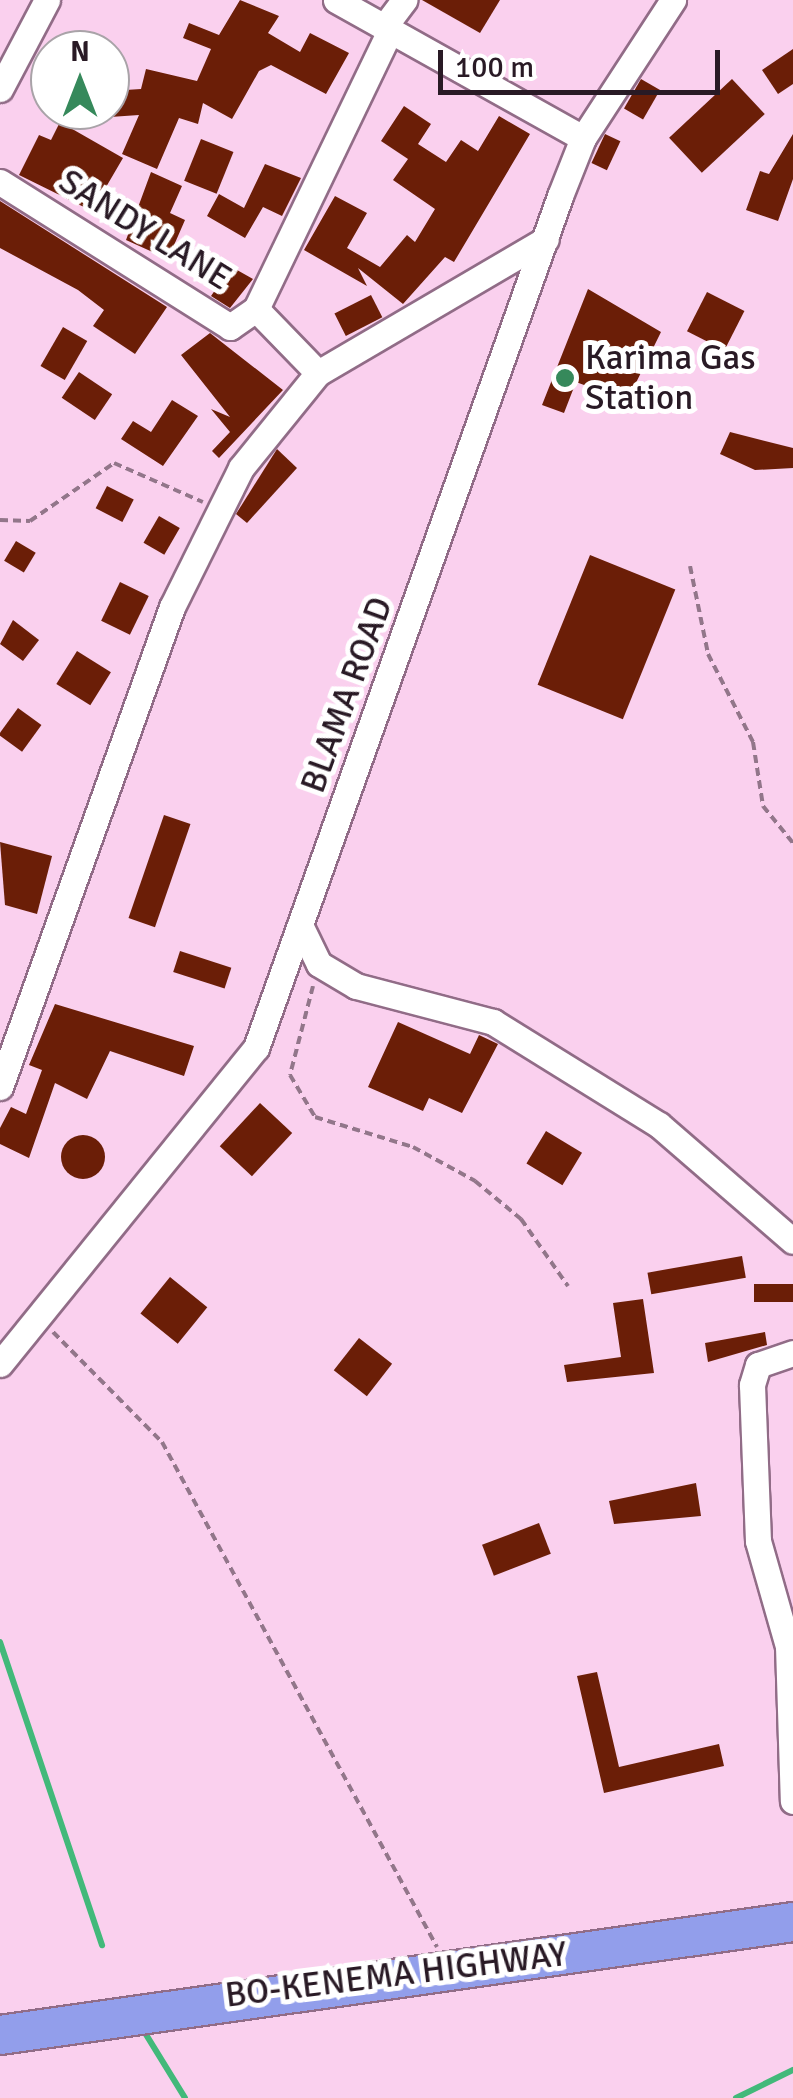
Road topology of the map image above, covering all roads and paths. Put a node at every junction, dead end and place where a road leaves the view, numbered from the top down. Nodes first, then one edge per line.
1 (47, 0) edge
2 (336, 0) edge
3 (404, 0) edge
4 (673, 0) edge
5 (387, 29) junction
6 (0, 89) edge
7 (583, 138) junction
8 (0, 182) edge
9 (546, 240) junction
10 (256, 309) junction
11 (318, 373) junction
12 (222, 508) junction
13 (0, 520) edge
14 (690, 566) dead end
15 (793, 843) edge
16 (300, 925) junction
17 (320, 964) junction
18 (0, 1088) edge
19 (793, 1241) edge
20 (568, 1286) dead end
21 (38, 1320) junction
22 (793, 1353) edge
23 (0, 1364) edge
24 (790, 1641) edge
25 (793, 1801) edge
26 (793, 1922) edge
27 (454, 1971) junction
28 (0, 2035) edge

1 - 6 street
2 - 5 street
3 - 5 street
4 - 7 street, BLAMA ROAD
5 - 7 street
5 - 10 street
7 - 9 street, BLAMA ROAD
8 - 10 street, SANDY LANE
9 - 11 street
9 - 16 street, BLAMA ROAD
10 - 11 street, SANDY LANE
11 - 12 street
12 - 13 path
12 - 18 street
14 - 15 path
16 - 17 street
16 - 21 street, BLAMA ROAD
17 - 19 street
17 - 20 path
21 - 23 street, BLAMA ROAD
21 - 27 path
22 - 24 street
24 - 25 street
26 - 27 highway, BO-KENEMA HIGHWAY
27 - 28 highway, BO-KENEMA HIGHWAY

